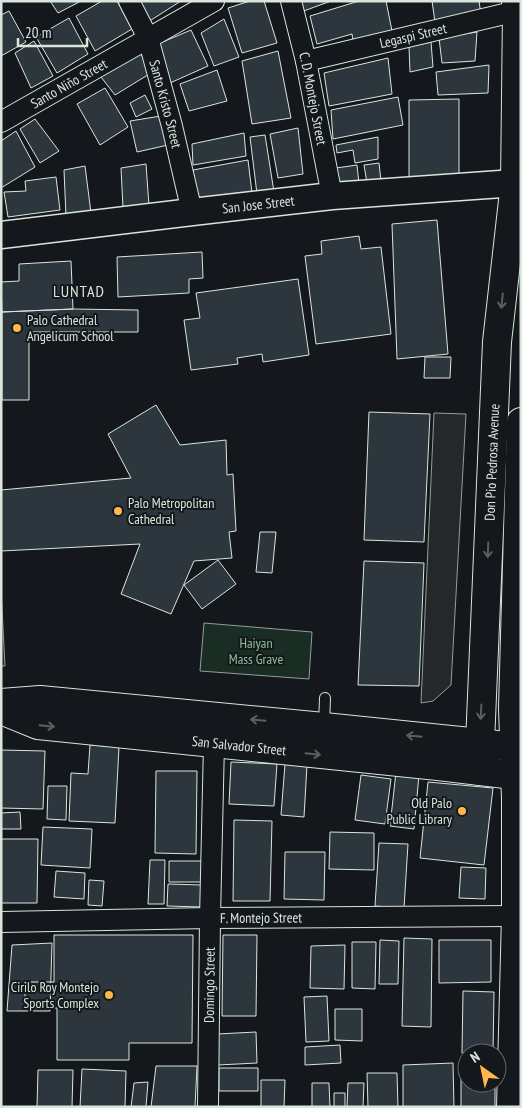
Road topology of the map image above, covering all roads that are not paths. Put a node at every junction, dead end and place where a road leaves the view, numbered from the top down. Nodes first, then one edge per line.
1 (129, 1) edge
2 (214, 1) edge
3 (292, 1) edge
4 (518, 7) edge
5 (148, 38) junction
6 (306, 61) junction
7 (1, 122) edge
8 (518, 182) edge
9 (332, 196) junction
10 (192, 212) junction
11 (1, 236) edge
12 (521, 297) edge
13 (521, 422) edge
14 (520, 453) edge
15 (325, 698) dead end
16 (1, 703) edge
17 (1, 710) edge
18 (324, 727) junction
19 (480, 743) junction
20 (214, 744) junction
21 (517, 748) edge
22 (480, 771) junction
23 (518, 776) edge
24 (518, 916) edge
25 (210, 918) junction
26 (1, 922) edge
27 (208, 1107) edge
28 (511, 1107) edge

1 - 5 street, Santo Kristo Street
2 - 5 street, Santo Niño Street
3 - 6 street, C. D. Montejo Street
4 - 6 street, Legaspi Street
4 - 8 main road, Don Pio Pedrosa Avenue
5 - 7 street, Santo Niño Street
5 - 10 street, Santo Kristo Street
6 - 9 street, C. D. Montejo Street
8 - 9 street, San Jose Street
8 - 12 main road, Don Pio Pedrosa Avenue
8 -> 19 main road, Don Pio Pedrosa Avenue
9 - 10 street, San Jose Street
10 - 11 street, San Jose Street
13 - 14 main road, Don Pio Pedrosa Avenue
14 - 21 main road, Don Pio Pedrosa Avenue
15 - 18 lane
18 -> 16 main road, San Salvador Street
17 -> 20 main road, San Salvador Street
19 -> 18 main road, San Salvador Street
19 - 21 main road, San Salvador Street
19 - 22 main road, Don Pio Pedrosa Avenue
20 -> 22 main road, San Salvador Street
20 - 25 street, Domingo Street
21 - 23 main road, Don Pio Pedrosa Avenue
22 - 23 main road, San Salvador Street
23 - 24 main road, Don Pio Pedrosa Avenue
24 - 25 street, F. Montejo Street
24 - 28 main road, Don Pio Pedrosa Avenue
25 - 26 street, F. Montejo Street
25 - 27 street, Domingo Street

